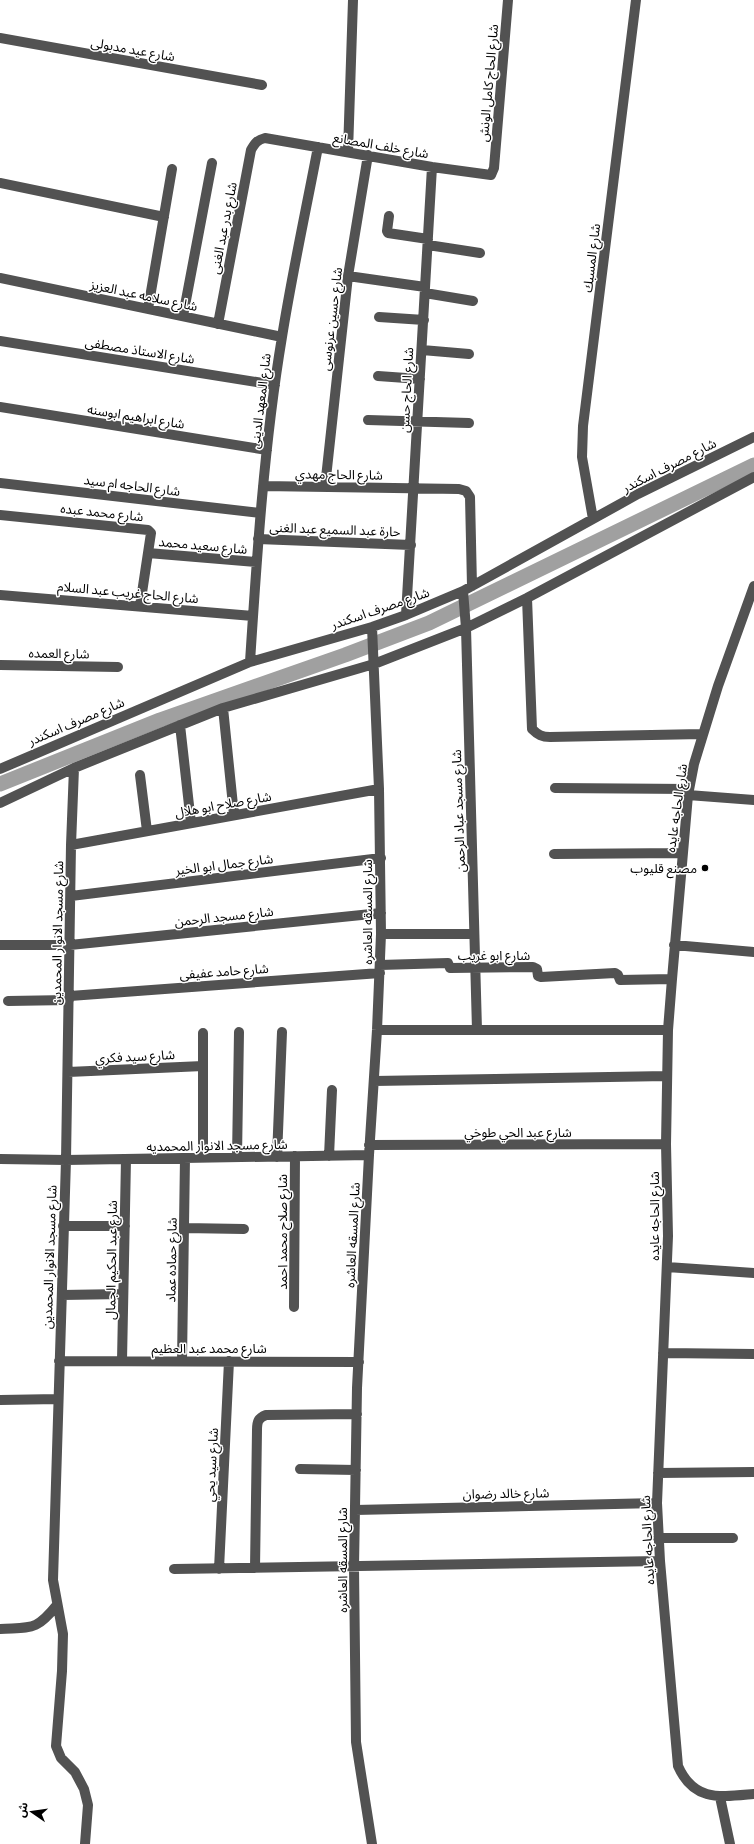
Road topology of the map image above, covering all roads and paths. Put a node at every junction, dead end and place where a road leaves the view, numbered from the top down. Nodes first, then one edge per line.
1 (353, 0) edge
2 (508, 0) edge
3 (636, 0) edge
4 (0, 38) edge
5 (262, 85) dead end
6 (259, 139) joint
7 (318, 147) junction
8 (348, 152) junction
9 (368, 155) junction
10 (212, 163) dead end
11 (432, 167) junction
12 (494, 168) joint
13 (172, 169) dead end
14 (0, 183) edge
15 (389, 216) dead end
16 (164, 217) junction
17 (428, 242) junction
18 (480, 253) dead end
19 (348, 276) junction
20 (0, 278) edge
21 (425, 290) junction
22 (473, 301) dead end
23 (148, 309) junction
24 (183, 316) junction
25 (379, 318) dead end
26 (424, 320) junction
27 (218, 324) junction
28 (282, 337) junction
29 (0, 341) edge
30 (422, 350) junction
31 (469, 354) dead end
32 (378, 376) dead end
33 (420, 379) junction
34 (275, 385) junction
35 (0, 407) edge
36 (368, 420) dead end
37 (418, 423) junction
38 (469, 423) dead end
39 (754, 438) edge
40 (267, 450) junction
41 (754, 477) edge
42 (0, 483) edge
43 (263, 486) junction
44 (325, 487) junction
45 (414, 489) junction
46 (260, 513) junction
47 (0, 515) edge
48 (593, 519) junction
49 (258, 539) junction
50 (411, 545) junction
51 (148, 553) junction
52 (256, 562) junction
53 (754, 586) edge
54 (468, 588) junction
55 (0, 595) edge
56 (527, 598) junction
57 (140, 606) junction
58 (406, 615) junction
59 (253, 616) junction
60 (372, 627) junction
61 (466, 628) junction
62 (250, 662) junction
63 (374, 664) junction
64 (0, 665) edge
65 (118, 667) dead end
66 (223, 708) junction
67 (180, 725) junction
68 (702, 734) junction
69 (0, 768) edge
70 (74, 768) junction
71 (140, 775) dead end
72 (555, 788) dead end
73 (379, 789) junction
74 (689, 792) junction
75 (754, 800) edge
76 (0, 803) edge
77 (234, 815) junction
78 (191, 823) junction
79 (147, 831) junction
80 (71, 845) junction
81 (682, 853) junction
82 (554, 854) dead end
83 (381, 858) junction
84 (71, 896) junction
85 (381, 913) junction
86 (381, 934) junction
87 (474, 934) junction
88 (0, 945) edge
89 (70, 945) junction
90 (674, 945) junction
91 (754, 952) edge
92 (475, 967) junction
93 (380, 969) junction
94 (672, 979) junction
95 (70, 998) junction
96 (8, 1001) dead end
97 (377, 1030) junction
98 (477, 1030) junction
99 (668, 1030) junction
100 (239, 1032) dead end
101 (282, 1032) dead end
102 (203, 1033) dead end
103 (203, 1066) junction
104 (68, 1072) junction
105 (667, 1076) junction
106 (374, 1081) junction
107 (332, 1090) dead end
108 (666, 1144) junction
109 (369, 1150) junction
110 (295, 1156) junction
111 (329, 1156) junction
112 (277, 1157) junction
113 (186, 1158) junction
114 (202, 1158) junction
115 (237, 1158) junction
116 (0, 1159) edge
117 (126, 1159) junction
118 (66, 1160) junction
119 (63, 1226) junction
120 (124, 1226) junction
121 (184, 1228) junction
122 (244, 1229) dead end
123 (667, 1267) junction
124 (754, 1273) edge
125 (123, 1294) junction
126 (62, 1295) junction
127 (294, 1307) dead end
128 (663, 1353) junction
129 (754, 1354) edge
130 (59, 1361) junction
131 (122, 1361) junction
132 (182, 1361) junction
133 (229, 1362) junction
134 (359, 1362) junction
135 (58, 1399) junction
136 (0, 1400) edge
137 (357, 1414) junction
138 (300, 1469) dead end
139 (356, 1470) junction
140 (754, 1472) edge
141 (658, 1473) junction
142 (657, 1503) junction
143 (355, 1510) junction
144 (658, 1538) junction
145 (732, 1538) dead end
146 (660, 1560) junction
147 (354, 1567) junction
148 (255, 1568) junction
149 (174, 1569) dead end
150 (219, 1569) junction
151 (57, 1604) junction
152 (0, 1628) edge
153 (754, 1794) edge
154 (720, 1797) junction
155 (85, 1844) edge
156 (372, 1844) edge
157 (730, 1844) edge

1 - 8 street
2 - 12 street, شارع الحاج كامل الونش
3 - 48 street, شارع المسبك
4 - 5 street, شارع عيد مدبولى
6 - 7 street, شارع خلف المصانع
6 - 27 street, شارع بدر عبد الغنى
7 - 8 street, شارع خلف المصانع
7 - 28 street, شارع المعهد الدينى
8 - 9 street, شارع خلف المصانع
9 - 11 street, شارع خلف المصانع
9 - 19 street, شارع حسين عرنوسى
10 - 24 street
11 - 12 street, شارع خلف المصانع
11 - 17 street, شارع الحاج حسن
13 - 16 street
14 - 16 street
15 - 17 street
16 - 23 street
17 - 18 street
17 - 21 street, شارع الحاج حسن
19 - 21 street
19 - 44 street, شارع حسين عرنوسى
20 - 23 street, شارع سلامه عبد العزيز
21 - 22 street
21 - 26 street, شارع الحاج حسن
23 - 24 street, شارع سلامه عبد العزيز
24 - 27 street, شارع سلامه عبد العزيز
25 - 26 street
26 - 30 street, شارع الحاج حسن
27 - 28 street, شارع سلامه عبد العزيز
28 - 34 street, شارع المعهد الدينى
29 - 34 street, شارع الاستاذ مصطفى
30 - 31 street
30 - 33 street, شارع الحاج حسن
32 - 33 street
33 - 37 street, شارع الحاج حسن
34 - 40 street, شارع المعهد الدينى
35 - 40 street, شارع ابراهيم ابوسنه
36 - 37 street
37 - 38 street
37 - 45 street, شارع الحاج حسن
39 - 48 street, شارع مصرف اسكندر
40 - 43 street, شارع المعهد الدينى
41 - 56 street
42 - 46 street, شارع الحاجه ام سيد
43 - 44 street, شارع الحاج مهدي
43 - 46 street, شارع المعهد الدينى
44 - 45 street, شارع الحاج مهدي
45 - 50 street, شارع الحاج حسن
45 - 54 street, شارع الحاج مهدي
46 - 49 street, شارع المعهد الدينى
47 - 51 street, شارع محمد عبده
48 - 54 street, شارع مصرف اسكندر
49 - 50 street, حارة عبد السميع عبد الغنى
49 - 52 street, شارع المعهد الدينى
50 - 58 street, شارع الحاج حسن
51 - 52 street, شارع سعيد محمد
51 - 57 street, شارع محمد عبده
52 - 59 street, شارع المعهد الدينى
53 - 68 street, شارع الحاجه عايده
54 - 58 street, شارع مصرف اسكندر
54 - 61 street, شارع مسجد عباد الرحمن
55 - 57 street, شارع الحاج غريب عبد السلام
56 - 61 street
56 - 68 street
57 - 59 street, شارع الحاج غريب عبد السلام
58 - 60 street, شارع مصرف اسكندر
59 - 62 street, شارع المعهد الدينى
60 - 62 street, شارع مصرف اسكندر
60 - 63 street, شارع المسقه العاشره
61 - 63 street
61 - 87 street, شارع مسجد عباد الرحمن
62 - 69 street, شارع مصرف اسكندر
63 - 66 street
63 - 73 street, شارع المسقه العاشره
64 - 65 street, شارع العمده
66 - 67 street
66 - 77 street
67 - 70 street
67 - 78 street
68 - 74 street, شارع الحاجه عايده
70 - 76 street
70 - 80 street, شارع مسجد الانوار المحمدين
71 - 79 street
72 - 74 street
73 - 77 street, شارع صلاح ابو هلال
73 - 83 street, شارع المسقه العاشره
74 - 75 street
74 - 81 street, شارع الحاجه عايده
77 - 78 street, شارع صلاح ابو هلال
78 - 79 street, شارع صلاح ابو هلال
79 - 80 street, شارع صلاح ابو هلال
80 - 84 street, شارع مسجد الانوار المحمدين
81 - 82 street
81 - 90 street, شارع الحاجه عايده
83 - 84 street, شارع جمال ابو الخير
83 - 85 street, شارع المسقه العاشره
84 - 89 street, شارع مسجد الانوار المحمدين
85 - 86 street, شارع المسقه العاشره
85 - 89 street, شارع مسجد الرحمن
86 - 87 street
86 - 93 street, شارع المسقه العاشره
87 - 92 street, شارع مسجد عباد الرحمن
88 - 89 street, شارع مسجد الرحمن
89 - 95 street, شارع مسجد الانوار المحمدين
90 - 91 street
90 - 94 street, شارع الحاجه عايده
92 - 93 street, شارع ابو غريب
92 - 94 street, شارع ابو غريب
92 - 98 street, شارع مسجد عباد الرحمن
93 - 95 street, شارع حامد عفيفى
93 - 97 street, شارع المسقه العاشره
94 - 99 street, شارع الحاجه عايده
95 - 96 street, شارع حامد عفيفى
95 - 104 street, شارع مسجد الانوار المحمدين
97 - 98 street
97 - 106 street, شارع المسقه العاشره
98 - 99 street
99 - 105 street, شارع الحاجه عايده
100 - 115 street
101 - 112 street
102 - 103 street
103 - 104 street, شارع سيد فكري
103 - 114 street
104 - 118 street, شارع مسجد الانوار المحمدين
105 - 106 street
105 - 108 street, شارع الحاجه عايده
106 - 109 street, شارع المسقه العاشره
107 - 111 street
108 - 109 street, شارع عبد الحي طوخي
108 - 123 street, شارع الحاجه عايده
109 - 111 street, شارع مسجد الانوار المحمديه
109 - 134 street, شارع المسقه العاشره
110 - 111 street, شارع مسجد الانوار المحمديه
110 - 112 street, شارع مسجد الانوار المحمديه
110 - 127 street, شارع صلاح محمد احمد
112 - 115 street, شارع مسجد الانوار المحمديه
113 - 114 street, شارع مسجد الانوار المحمديه
113 - 117 street, شارع مسجد الانوار المحمديه
113 - 121 street, شارع حماده عماد
114 - 115 street, شارع مسجد الانوار المحمديه
116 - 118 street, شارع مسجد الانوار المحمديه
117 - 118 street, شارع مسجد الانوار المحمديه
117 - 120 street, شارع عبد الحكيم الجمال
118 - 119 street, شارع مسجد الانوار المحمدين
119 - 120 street
119 - 126 street, شارع مسجد الانوار المحمدين
120 - 125 street, شارع عبد الحكيم الجمال
121 - 122 street
121 - 132 street, شارع حماده عماد
123 - 124 street
123 - 128 street, شارع الحاجه عايده
125 - 126 street
125 - 131 street, شارع عبد الحكيم الجمال
126 - 130 street, شارع مسجد الانوار المحمدين
128 - 129 street
128 - 141 street, شارع الحاجه عايده
130 - 131 street, شارع محمد عبد العظيم
130 - 135 street, شارع مسجد الانوار المحمدين
131 - 132 street, شارع محمد عبد العظيم
132 - 133 street, شارع محمد عبد العظيم
133 - 134 street, شارع محمد عبد العظيم
133 - 150 street, شارع سيد يحي
134 - 137 street, شارع المسقه العاشره
135 - 136 street
135 - 151 street, شارع مسجد الانوار المحمدين
137 - 139 street, شارع المسقه العاشره
137 - 148 street
138 - 139 street
139 - 143 street, شارع المسقه العاشره
140 - 141 street
141 - 142 street, شارع الحاجه عايده
142 - 143 street, شارع خالد رضوان
142 - 144 street, شارع الحاجه عايده
143 - 147 street, شارع المسقه العاشره
144 - 145 street
144 - 146 street, شارع الحاجه عايده
146 - 147 street
146 - 154 street, شارع الحاجه عايده
147 - 148 street
147 - 156 street, شارع المسقه العاشره
148 - 150 street
149 - 150 street
151 - 152 street
151 - 155 street, شارع مسجد الانوار المحمدين
153 - 154 street, شارع الحاجه عايده
154 - 157 street

